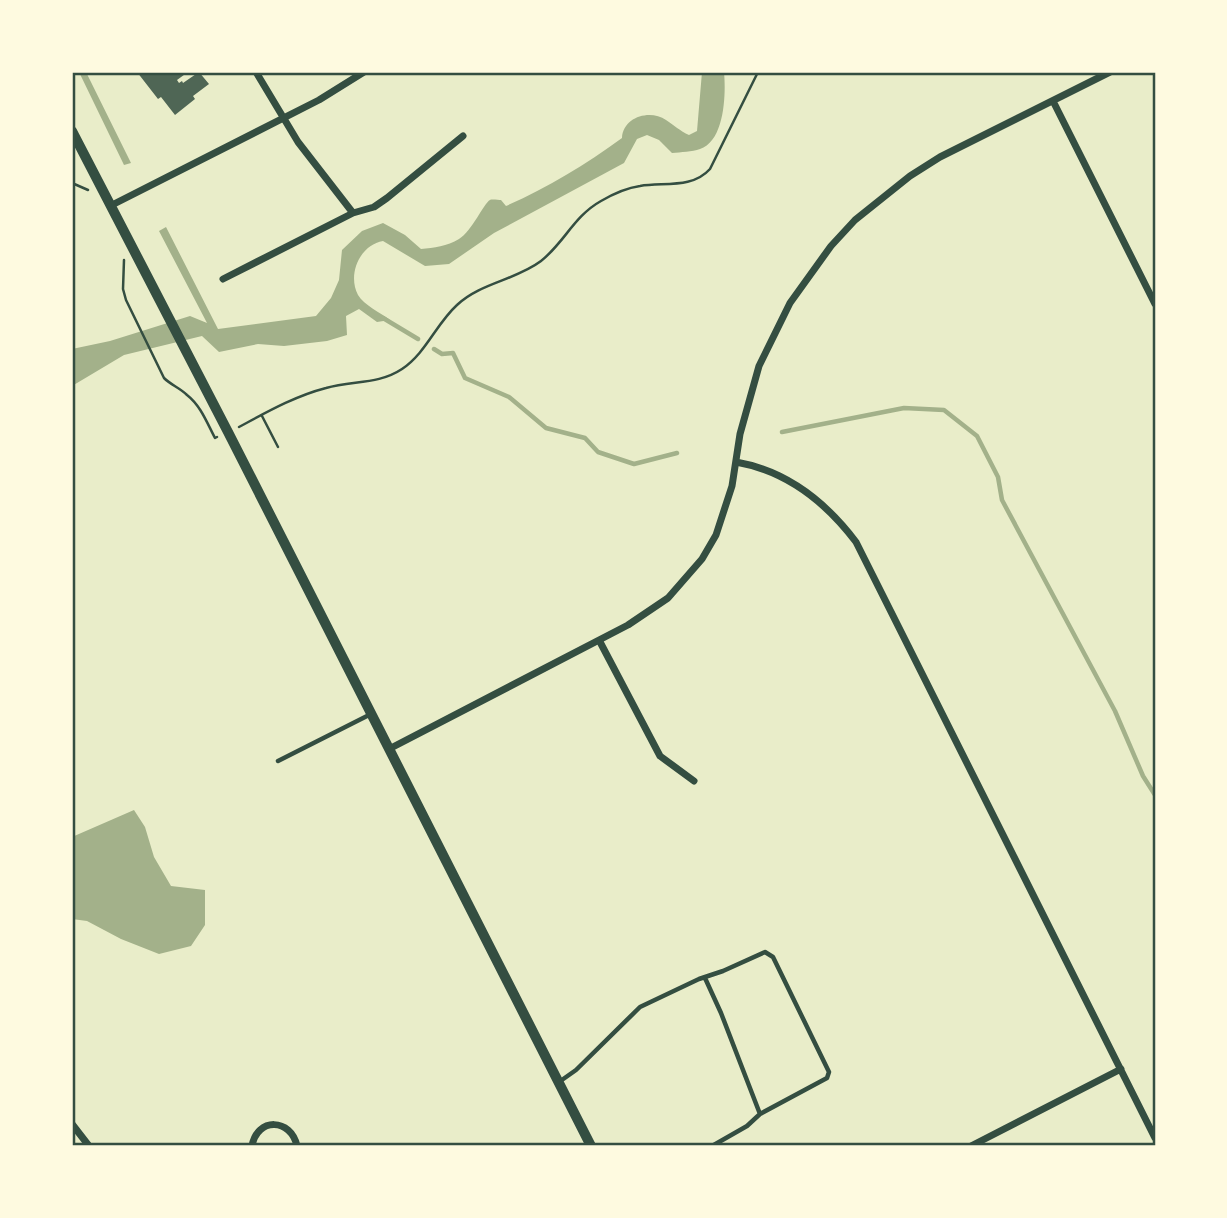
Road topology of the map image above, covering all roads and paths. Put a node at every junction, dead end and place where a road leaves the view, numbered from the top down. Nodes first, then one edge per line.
1 (256, 72) edge
2 (364, 72) edge
3 (758, 72) edge
4 (1110, 72) edge
5 (1053, 101) junction
6 (284, 118) junction
7 (72, 131) edge
8 (463, 136) dead end
9 (72, 183) edge
10 (93, 194) dead end
11 (110, 206) junction
12 (353, 213) junction
13 (124, 256) dead end
14 (223, 279) dead end
15 (1155, 303) edge
16 (262, 415) junction
17 (228, 432) junction
18 (278, 447) dead end
19 (736, 462) junction
20 (599, 640) junction
21 (372, 714) junction
22 (389, 749) junction
23 (278, 761) dead end
24 (694, 781) dead end
25 (705, 978) junction
26 (1121, 1069) junction
27 (559, 1083) junction
28 (760, 1114) junction
29 (72, 1125) edge
30 (1155, 1138) edge
31 (89, 1146) edge
32 (251, 1146) edge
33 (298, 1146) edge
34 (591, 1146) edge
35 (712, 1146) edge
36 (971, 1146) edge

1 - 6 street
2 - 6 street
3 - 16 path
4 - 5 street
5 - 15 street
5 - 19 street
6 - 11 street
6 - 12 street
7 - 11 street
8 - 12 street
9 - 10 path
11 - 17 street
12 - 14 street
13 - 17 path
16 - 17 path
16 - 18 path
17 - 21 street
19 - 20 street
19 - 26 street
20 - 22 street
20 - 24 street
21 - 22 street
21 - 23 lane
22 - 27 street
25 - 27 lane
25 - 28 lane
25 - 28 lane
26 - 30 street
26 - 36 street
27 - 34 street
28 - 35 lane
29 - 31 street
32 - 33 street

